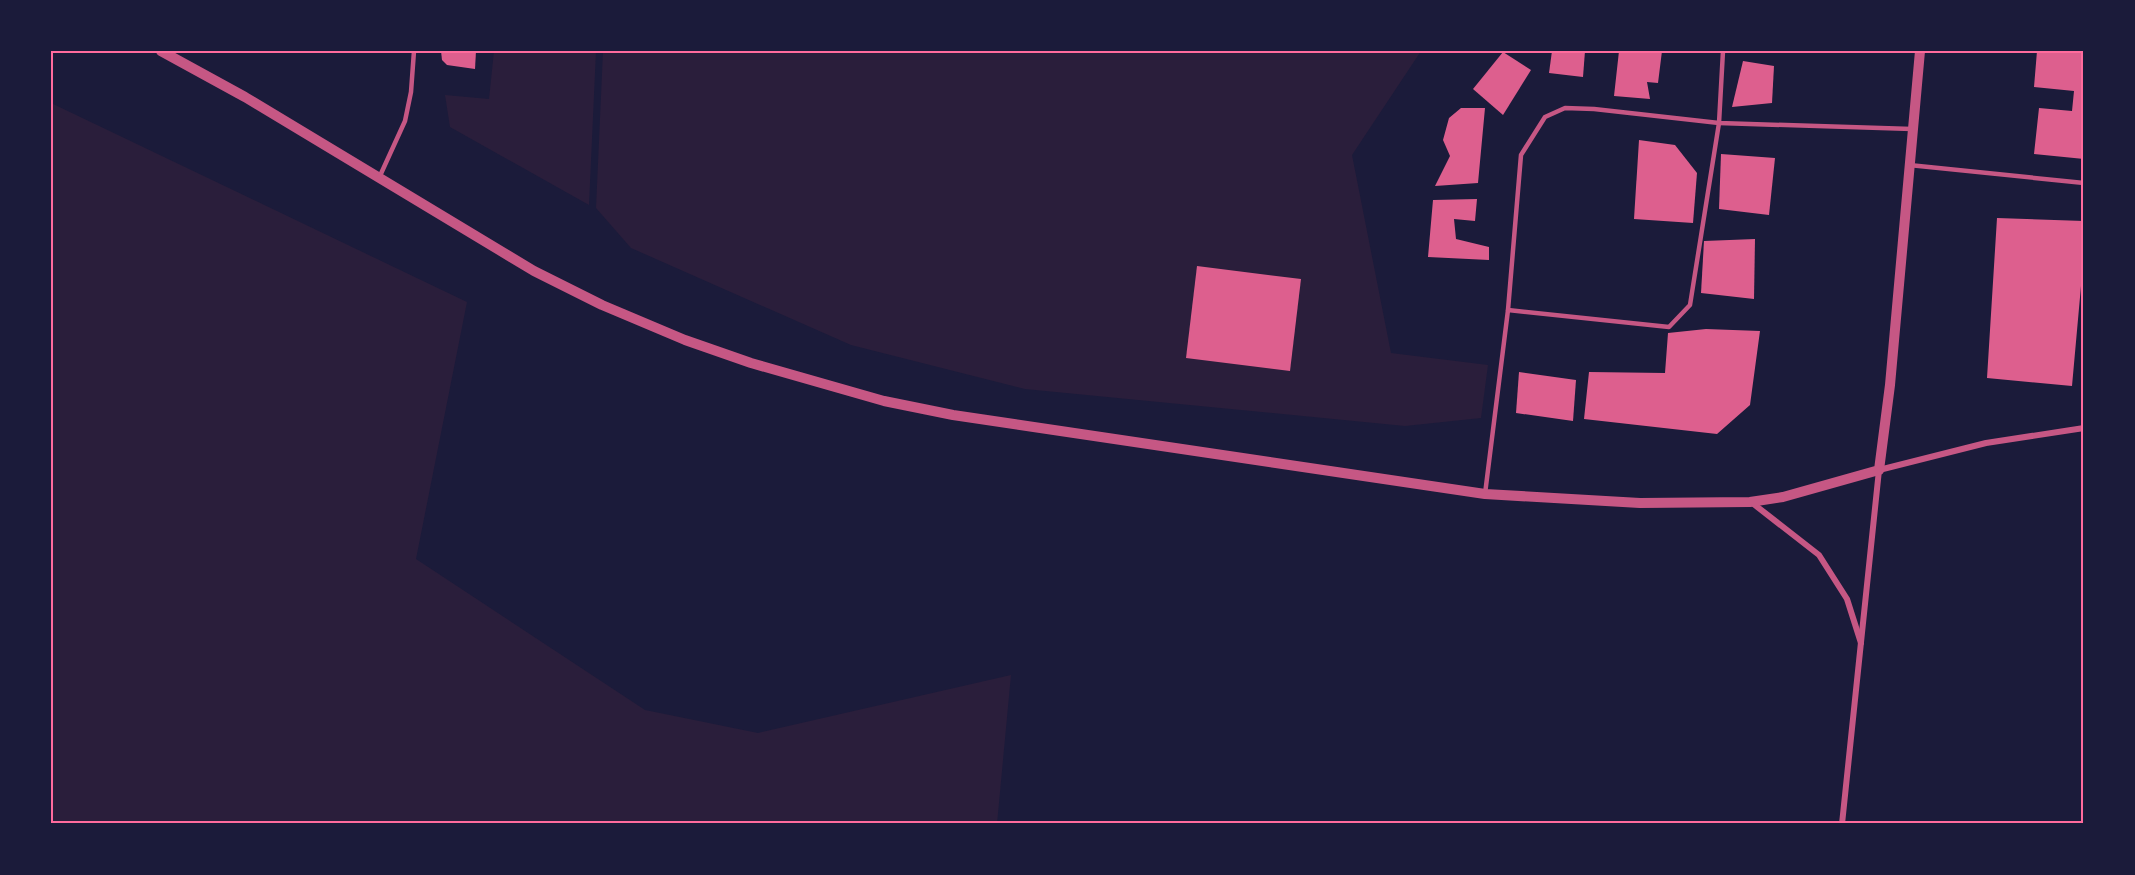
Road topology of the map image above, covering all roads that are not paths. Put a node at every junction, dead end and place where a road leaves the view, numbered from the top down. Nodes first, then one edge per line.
1 (161, 51) edge
2 (414, 51) edge
3 (1723, 51) edge
4 (1920, 51) edge
5 (1719, 123) junction
6 (1912, 129) junction
7 (1909, 165) junction
8 (379, 178) junction
9 (2084, 183) edge
10 (1508, 310) junction
11 (2084, 428) edge
12 (1880, 470) junction
13 (1485, 494) junction
14 (1750, 502) junction
15 (1862, 646) junction
16 (1842, 824) edge

1 - 8 street
2 - 8 lane
3 - 5 lane
4 - 6 street
5 - 6 lane
5 - 10 lane
5 - 10 lane
6 - 7 street
7 - 9 lane
7 - 12 street
8 - 13 street
10 - 13 lane
11 - 12 street
12 - 14 street
12 - 15 street
13 - 14 street
14 - 15 street
15 - 16 street

